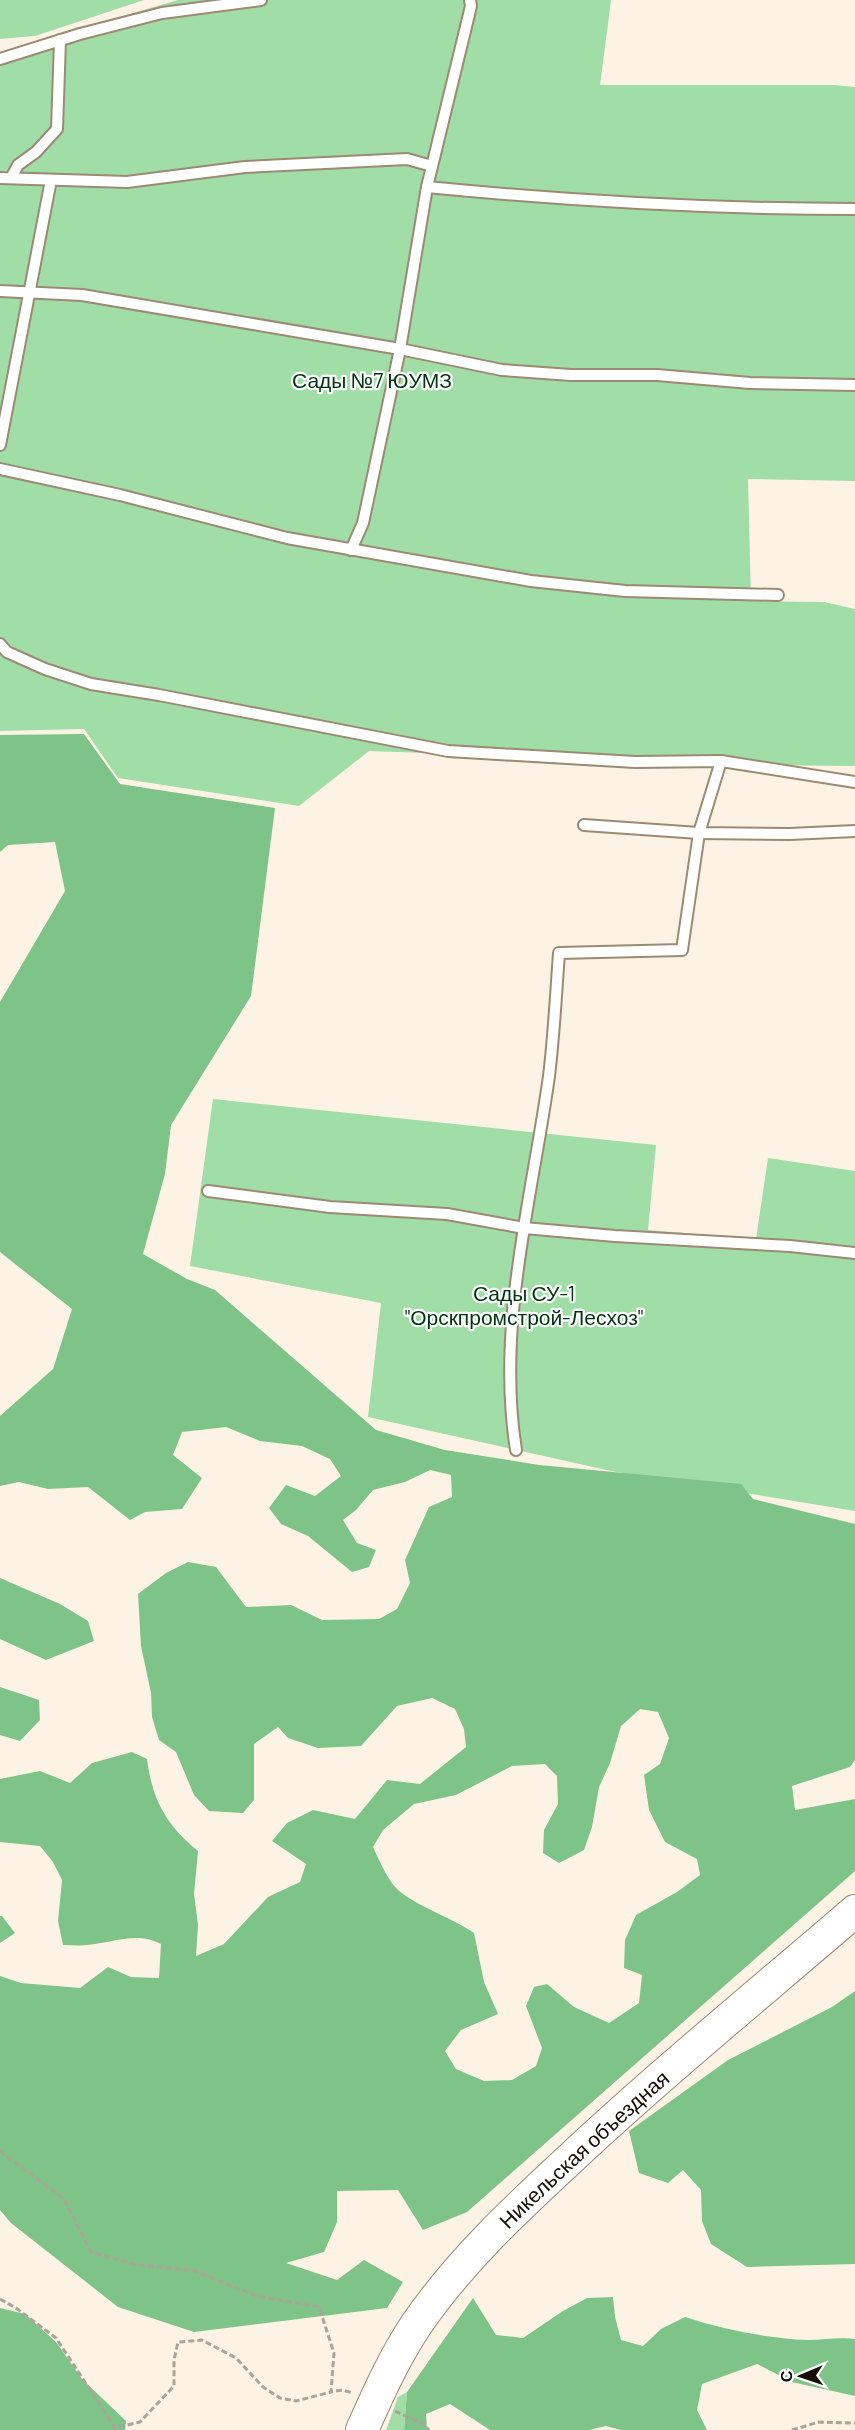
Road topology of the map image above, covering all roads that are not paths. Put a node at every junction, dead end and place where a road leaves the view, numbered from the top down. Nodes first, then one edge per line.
1 (261, 0) edge
2 (470, 0) edge
3 (60, 40) junction
4 (0, 59) edge
5 (432, 166) junction
6 (6, 178) edge
7 (51, 180) junction
8 (427, 187) junction
9 (855, 209) edge
10 (0, 291) edge
11 (31, 293) junction
12 (400, 349) junction
13 (855, 385) edge
14 (0, 445) edge
15 (0, 469) edge
16 (351, 550) junction
17 (778, 595) dead end
18 (0, 644) edge
19 (721, 761) junction
20 (855, 782) edge
21 (584, 825) dead end
22 (855, 831) edge
23 (699, 833) junction
24 (208, 1191) dead end
25 (524, 1228) junction
26 (855, 1253) edge
27 (516, 1450) dead end
28 (855, 1911) edge
29 (368, 2416) edge

1 - 3 lane
2 - 5 lane
3 - 4 lane
3 - 6 lane
5 - 7 lane
5 - 8 lane
6 - 7 lane
7 - 11 lane
8 - 9 lane
8 - 12 lane
10 - 11 lane
11 - 12 lane
11 - 14 lane
12 - 13 lane
12 - 16 lane
15 - 16 lane
16 - 17 lane
18 - 19 lane
19 - 20 lane
19 - 23 lane
21 - 23 lane
22 - 23 lane
23 - 25 lane
24 - 25 lane
25 - 26 lane
25 - 27 lane
28 - 29 main road, Никельская объездная

